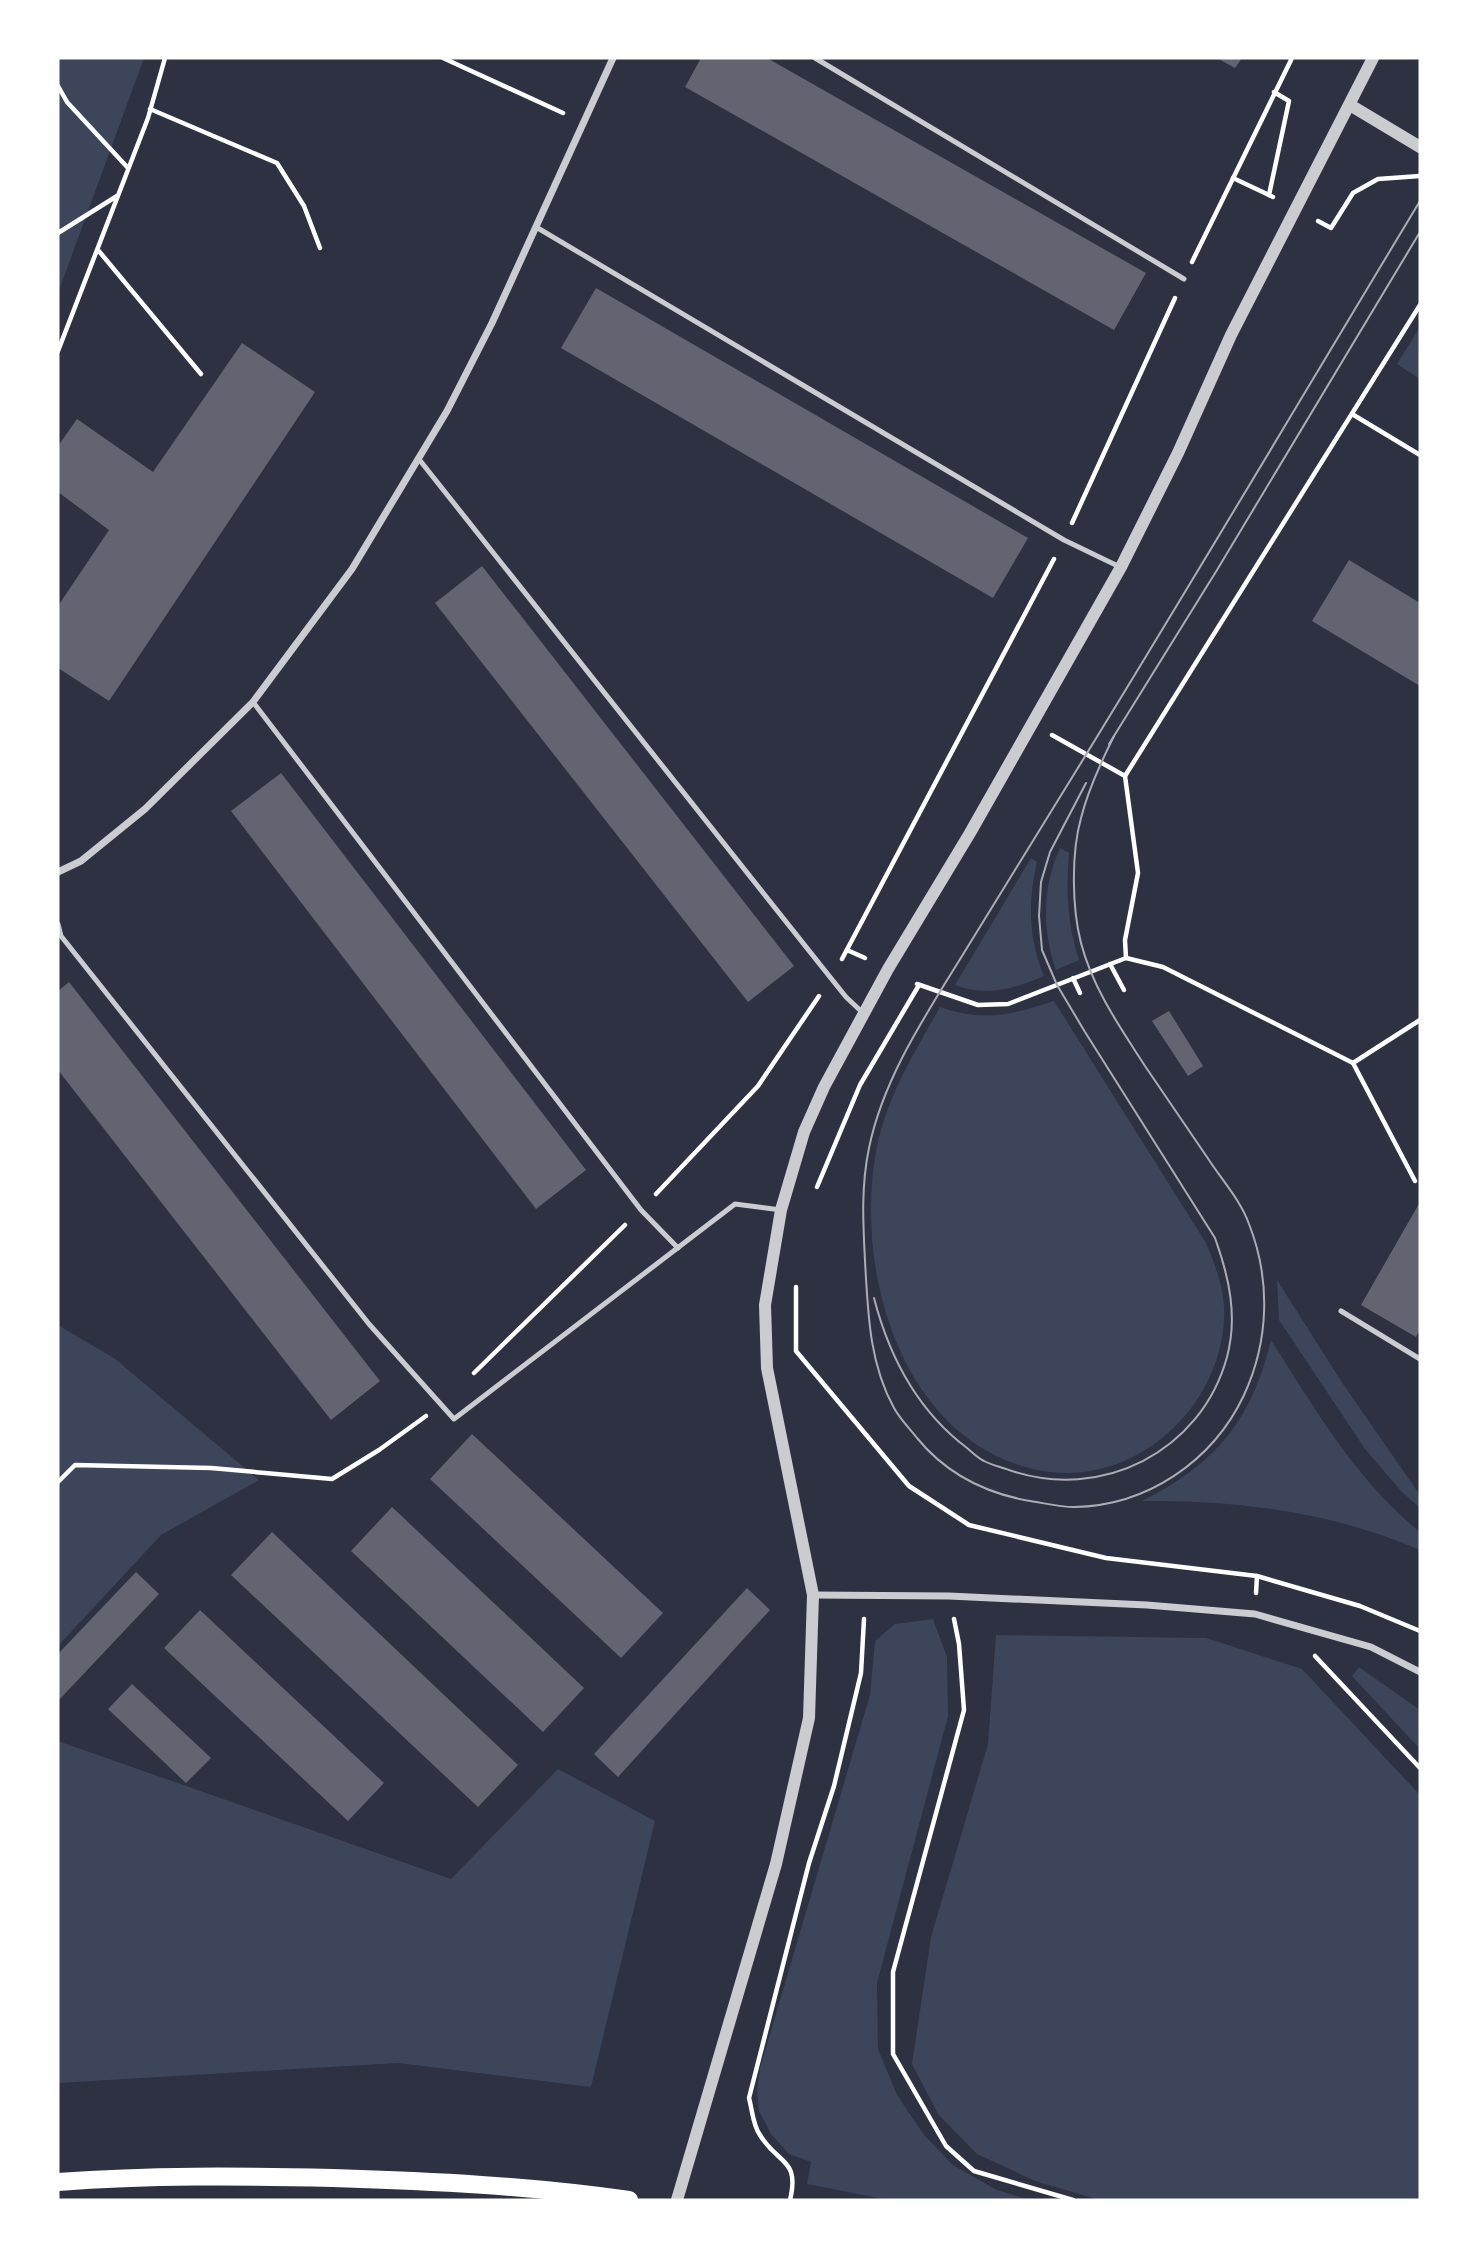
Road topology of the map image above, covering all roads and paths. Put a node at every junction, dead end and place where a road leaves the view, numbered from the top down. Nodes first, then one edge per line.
1 (165, 58) edge
2 (443, 58) edge
3 (613, 58) edge
4 (815, 58) edge
5 (1292, 58) edge
6 (1373, 58) edge
7 (58, 86) edge
8 (1274, 92) junction
9 (1350, 105) junction
10 (150, 109) junction
11 (583, 122) junction
12 (1420, 147) edge
13 (128, 168) junction
14 (1420, 176) edge
15 (1233, 178) junction
16 (118, 195) junction
17 (1269, 195) junction
18 (1296, 208) junction
19 (536, 227) junction
20 (58, 233) edge
21 (320, 248) dead end
22 (97, 249) junction
23 (1184, 279) junction
24 (1420, 305) edge
25 (58, 351) edge
26 (201, 374) dead end
27 (1352, 414) junction
28 (1420, 455) edge
29 (418, 458) junction
30 (1064, 540) junction
31 (1121, 567) junction
32 (253, 702) junction
33 (1032, 725) junction
34 (1125, 776) junction
35 (58, 872) edge
36 (58, 924) edge
37 (847, 950) junction
38 (1126, 958) junction
39 (1110, 964) junction
40 (888, 969) junction
41 (1073, 978) junction
42 (831, 979) junction
43 (919, 985) junction
44 (1124, 990) dead end
45 (1080, 993) dead end
46 (864, 1014) junction
47 (1420, 1020) edge
48 (1353, 1063) junction
49 (1415, 1181) dead end
50 (814, 1198) dead end
51 (641, 1210) junction
52 (781, 1210) junction
53 (678, 1248) junction
54 (796, 1276) dead end
55 (1341, 1311) dead end
56 (1420, 1359) edge
57 (442, 1404) junction
58 (58, 1482) edge
59 (1257, 1576) junction
60 (813, 1595) junction
61 (864, 1595) junction
62 (949, 1596) junction
63 (1255, 1614) junction
64 (1420, 1631) edge
65 (1303, 1652) dead end
66 (1420, 1672) edge
67 (1420, 1768) edge
68 (58, 2182) edge
69 (629, 2200) edge
70 (677, 2200) edge
71 (790, 2200) edge
72 (1073, 2200) edge

1 - 10 path
2 - 11 path
3 - 11 street
4 - 23 lane
5 - 8 path
6 - 9 street
7 - 13 path
8 - 15 path
8 - 17 path
9 - 12 street
9 - 18 street
10 - 13 path
10 - 21 path
11 - 19 street
13 - 16 path
14 - 18 path
15 - 17 path
15 - 23 path
16 - 20 path
16 - 22 path
17 - 18 path
18 - 31 street
19 - 29 street
19 - 30 lane
22 - 25 path
22 - 26 path
23 - 30 path
24 - 27 path
27 - 28 path
27 - 34 path
29 - 32 street
29 - 42 lane
30 - 31 lane
30 - 37 path
31 - 33 street
32 - 35 street
32 - 51 lane
33 - 34 path
33 - 40 street
34 - 38 path
36 - 57 lane
37 - 40 path
37 - 42 path
38 - 39 path
38 - 48 path
39 - 41 path
39 - 44 path
40 - 43 path
40 - 46 street
41 - 43 path
41 - 45 path
42 - 46 lane
42 - 51 path
43 - 50 path
46 - 52 street
47 - 48 path
48 - 49 path
51 - 53 lane
51 - 57 path
52 - 53 lane
52 - 60 street
53 - 57 lane
54 - 59 path
55 - 56 lane
57 - 58 path
59 - 63 path
59 - 64 path
60 - 61 street
60 - 70 street
61 - 62 street
61 - 71 path
62 - 63 street
62 - 72 path
63 - 66 street
65 - 67 path
68 - 69 main road

